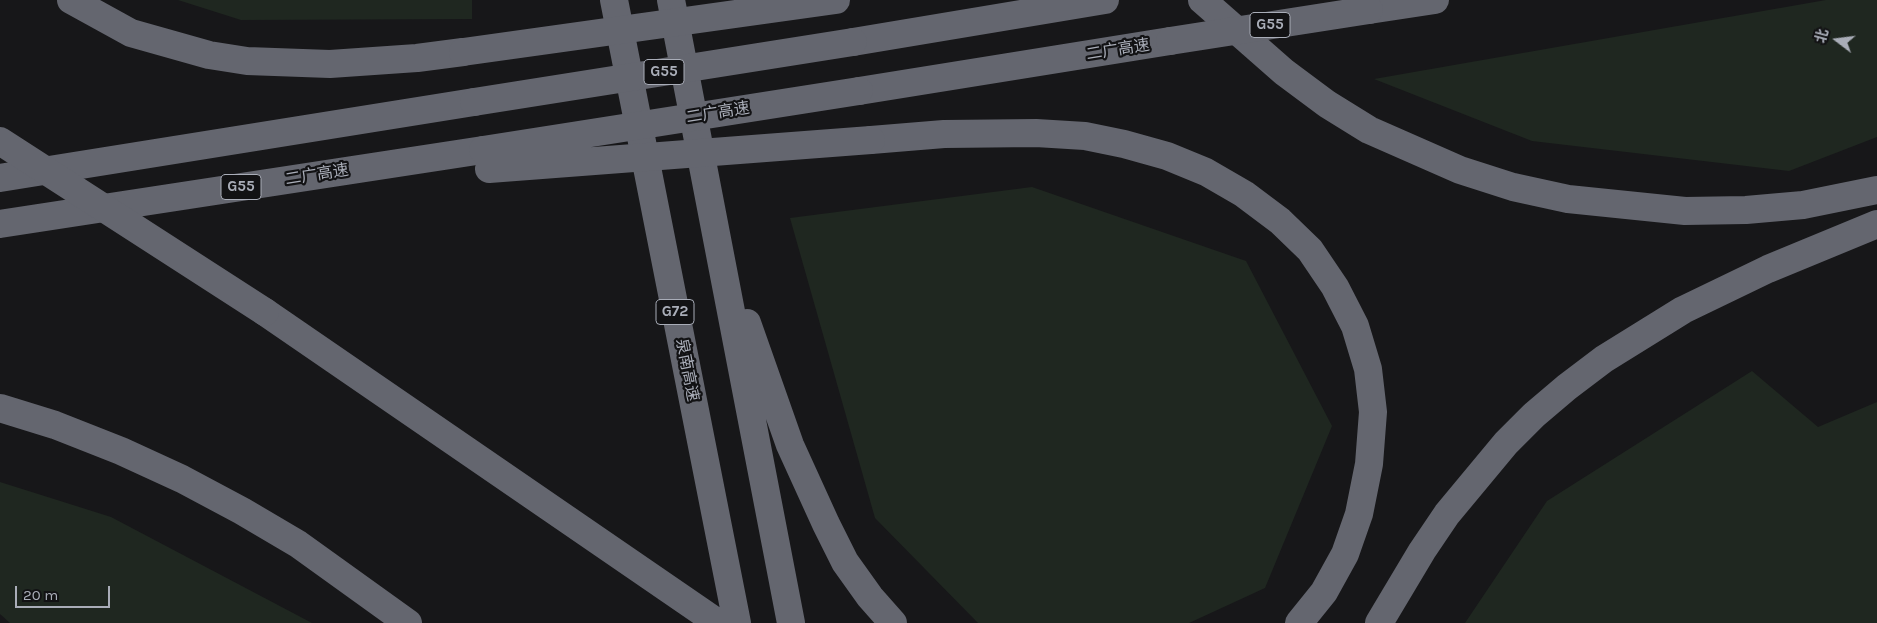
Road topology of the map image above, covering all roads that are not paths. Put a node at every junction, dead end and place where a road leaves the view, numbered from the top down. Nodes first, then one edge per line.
1 (71, 0) edge
2 (614, 0) edge
3 (671, 0) edge
4 (836, 0) edge
5 (1105, 0) edge
6 (1202, 0) edge
7 (1435, 0) edge
8 (0, 142) edge
9 (486, 160) junction
10 (0, 178) edge
11 (1877, 190) edge
12 (0, 224) edge
13 (1877, 224) edge
14 (716, 238) junction
15 (0, 408) edge
16 (408, 623) edge
17 (718, 623) edge
18 (737, 623) edge
19 (791, 623) edge
20 (892, 623) edge
21 (1299, 623) edge
22 (1379, 623) edge

1 - 4 highway, bridge
2 - 18 highway, 泉南高速 / G72
3 - 14 highway
5 - 10 highway, G55, bridge
6 - 11 highway
7 - 9 highway, 二广高速 / G55, bridge
8 - 17 highway, bridge
9 - 12 highway, 二广高速 / G55
9 - 21 highway, bridge
13 - 22 highway
14 - 19 highway
14 - 20 highway
15 - 16 highway

